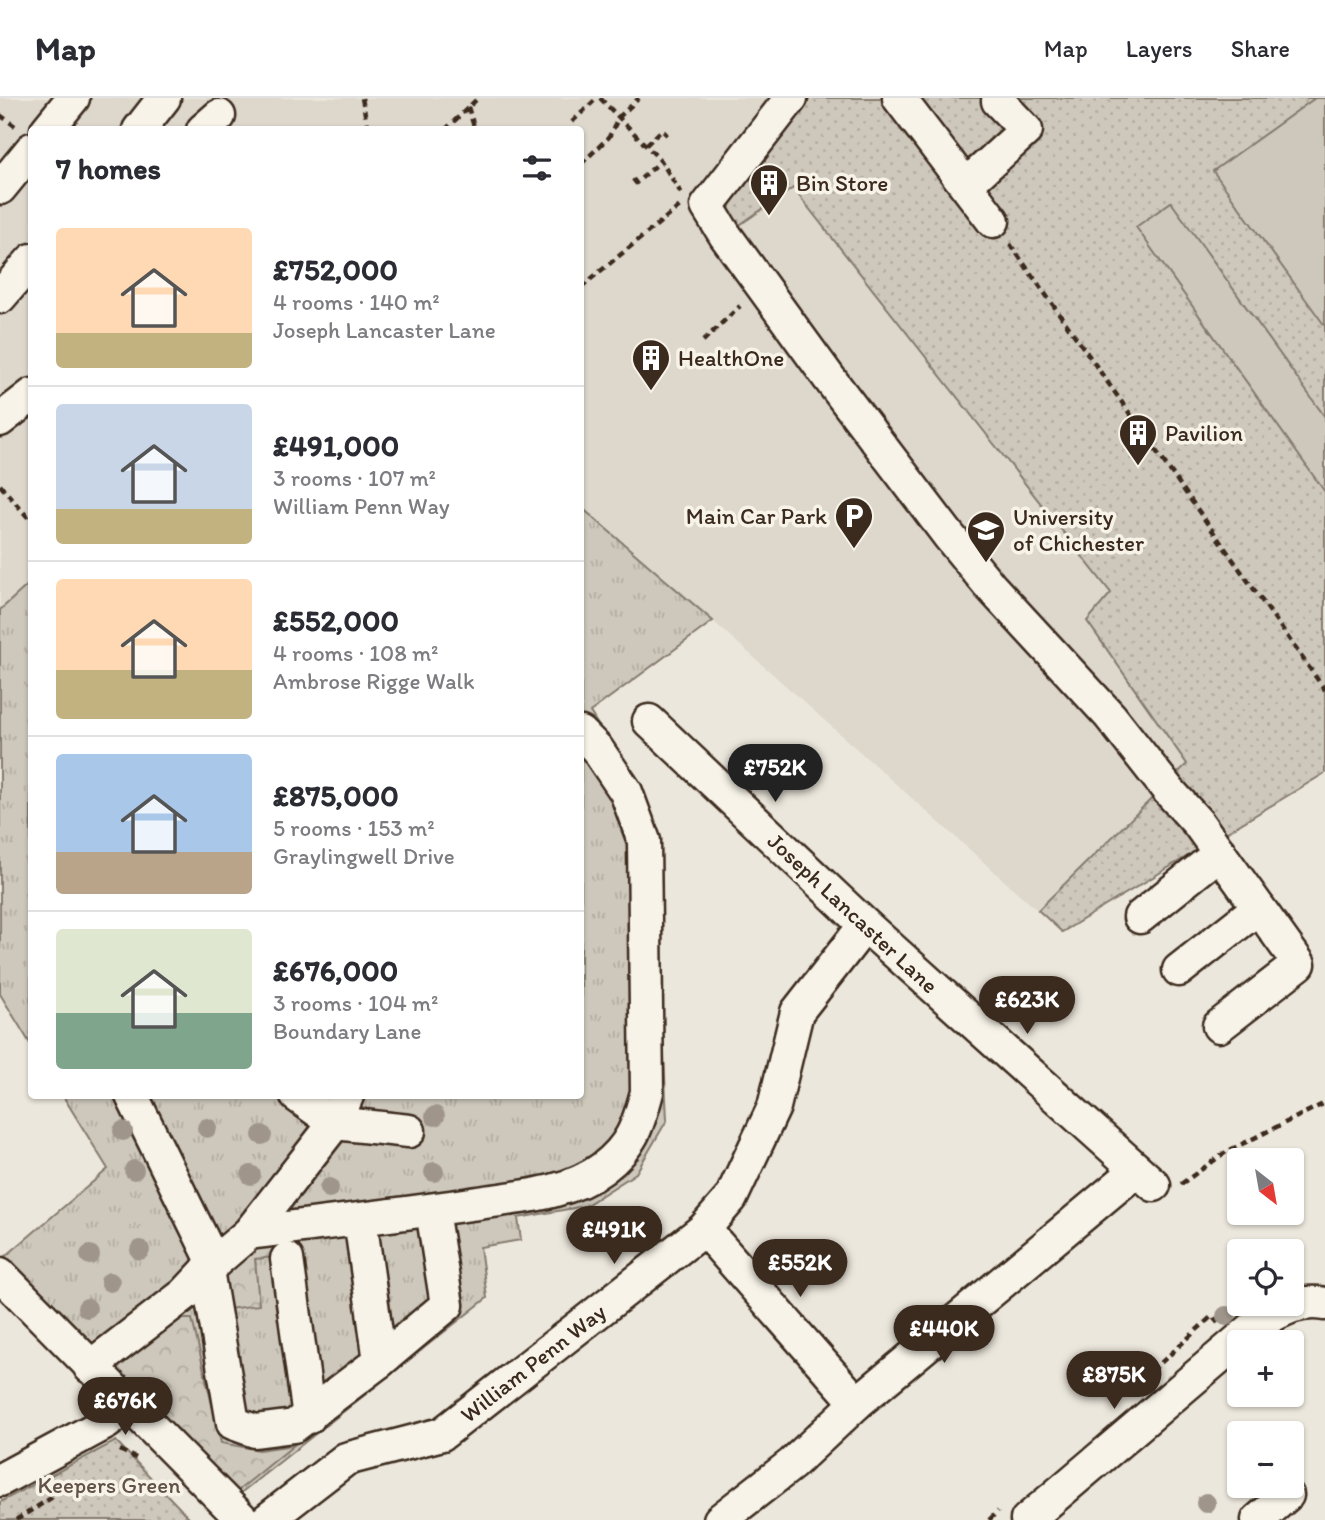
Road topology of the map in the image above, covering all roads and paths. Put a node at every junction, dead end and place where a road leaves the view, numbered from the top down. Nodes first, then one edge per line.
1 (73, 98) edge
2 (164, 98) edge
3 (362, 98) edge
4 (478, 98) edge
5 (599, 98) edge
6 (639, 98) edge
7 (791, 98) edge
8 (899, 98) edge
9 (998, 102) dead end
10 (468, 107) junction
11 (619, 117) junction
12 (572, 122) dead end
13 (50, 126) edge
14 (142, 126) edge
15 (367, 126) edge
16 (449, 126) edge
17 (474, 126) edge
18 (667, 135) dead end
19 (646, 145) junction
20 (28, 154) edge
21 (584, 161) edge
22 (661, 161) junction
23 (633, 180) dead end
24 (967, 184) junction
25 (0, 188) edge
26 (993, 220) joint
27 (28, 265) edge
28 (584, 285) edge
29 (0, 297) edge
30 (743, 303) dead end
31 (703, 341) dead end
32 (28, 398) edge
33 (0, 420) edge
34 (0, 485) edge
35 (28, 517) edge
36 (1325, 690) edge
37 (649, 722) dead end
38 (584, 736) edge
39 (1220, 853) junction
40 (1258, 908) junction
41 (1140, 917) dead end
42 (865, 925) junction
43 (1179, 970) dead end
44 (1219, 1027) dead end
45 (133, 1099) edge
46 (307, 1099) edge
47 (1325, 1103) edge
48 (341, 1109) edge
49 (409, 1131) dead end
50 (1146, 1178) junction
51 (432, 1210) junction
52 (360, 1219) junction
53 (704, 1230) junction
54 (249, 1233) junction
55 (287, 1259) dead end
56 (211, 1266) junction
57 (0, 1275) edge
58 (1325, 1304) edge
59 (380, 1360) junction
60 (90, 1367) junction
61 (857, 1403) junction
62 (130, 1405) junction
63 (309, 1417) junction
64 (110, 1446) dead end
65 (143, 1465) dead end
66 (62, 1475) dead end
67 (0, 1480) edge
68 (1284, 1498) edge
69 (16, 1520) edge
70 (243, 1520) edge
71 (267, 1520) edge
72 (720, 1520) edge
73 (1027, 1520) edge
74 (1258, 1520) edge

1 - 13 street
2 - 14 street
3 - 15 path
4 - 10 path
5 - 11 path
5 - 12 path
6 - 11 path
7 - 39 street
8 - 24 street
9 - 24 street
10 - 16 path
10 - 17 path
11 - 19 path
11 - 21 path
18 - 19 path
19 - 22 path
20 - 25 street
22 - 23 path
22 - 28 path
24 - 26 street
26 - 36 path
27 - 29 street
30 - 31 path
32 - 33 street
34 - 35 path
37 - 42 street, Joseph Lancaster Lane
38 - 51 street
39 - 40 street
39 - 41 street
40 - 43 street
40 - 44 street
42 - 50 street, Joseph Lancaster Lane
42 - 53 street, William Penn Way
45 - 56 street
46 - 48 street
47 - 50 path
48 - 49 street
48 - 54 street
50 - 61 street
51 - 52 street
51 - 59 street
52 - 54 street
52 - 59 street
53 - 61 street
53 - 71 street, William Penn Way
54 - 56 street
55 - 63 street
56 - 60 street
56 - 63 street
57 - 60 street
58 - 73 street
59 - 63 street
60 - 62 street
61 - 72 street
62 - 67 street
62 - 70 street
64 - 65 path
66 - 69 path
68 - 74 street

